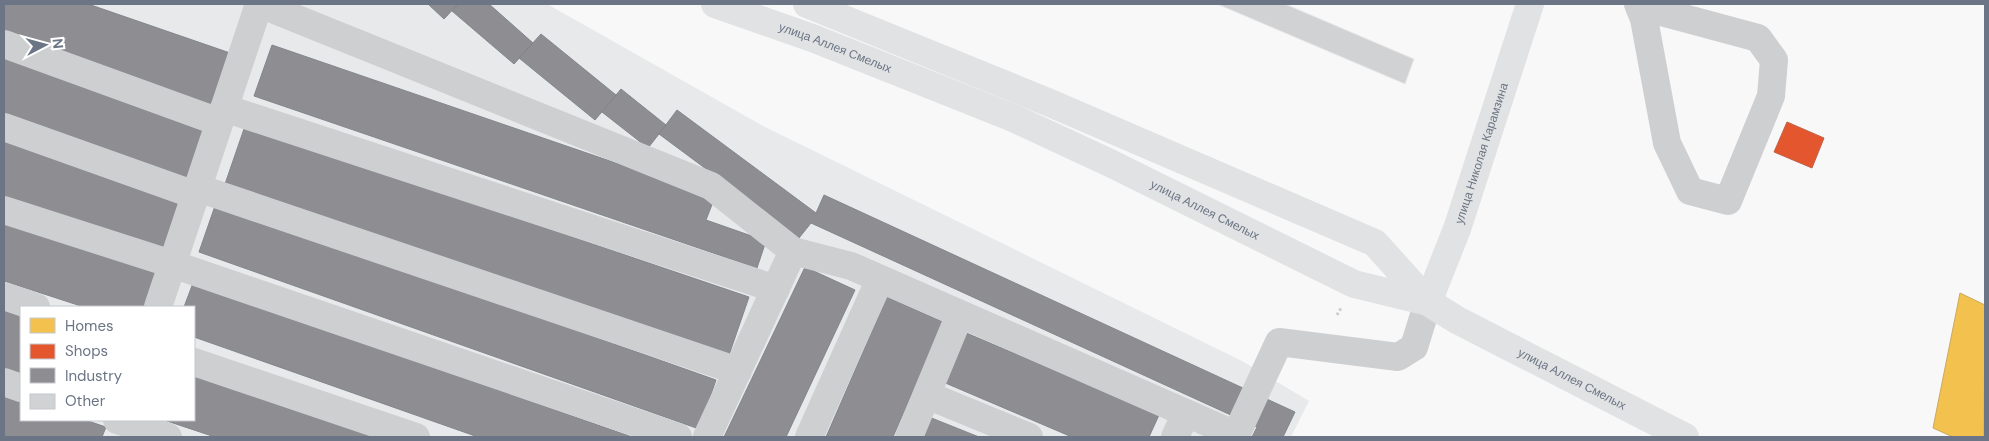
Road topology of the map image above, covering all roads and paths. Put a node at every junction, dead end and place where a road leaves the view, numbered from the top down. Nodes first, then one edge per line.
1 (260, 4) edge
2 (715, 4) edge
3 (807, 4) edge
4 (1530, 4) edge
5 (1638, 5) edge
6 (4, 44) edge
7 (222, 115) junction
8 (4, 128) edge
9 (196, 191) junction
10 (4, 210) edge
11 (793, 251) junction
12 (172, 264) junction
13 (880, 279) junction
14 (776, 289) junction
15 (4, 296) edge
16 (1428, 302) junction
17 (33, 306) edge
18 (158, 306) edge
19 (960, 314) junction
20 (195, 362) edge
21 (738, 371) junction
22 (4, 382) edge
23 (20, 388) edge
24 (926, 395) junction
25 (1186, 412) junction
26 (118, 424) edge
27 (1236, 436) edge
28 (168, 437) edge
29 (416, 437) edge
30 (678, 437) edge
31 (707, 437) edge
32 (809, 437) edge
33 (909, 437) edge
34 (1029, 437) edge
35 (1174, 437) edge
36 (1685, 437) edge

1 - 7 lane
1 - 11 lane
2 - 16 main road, улица Аллея Смелых
3 - 16 main road
4 - 16 main road, улица Николая Карамзина
5 - 5 lane
6 - 7 lane
7 - 9 lane
7 - 14 lane
8 - 9 lane
9 - 12 lane
9 - 21 lane
10 - 12 lane
11 - 13 lane
11 - 14 lane
12 - 18 lane
12 - 30 lane
13 - 19 lane
13 - 32 lane
14 - 21 lane
15 - 17 lane
16 - 27 lane
16 - 36 main road, улица Аллея Смелых
19 - 24 lane
19 - 25 lane
20 - 29 lane
21 - 31 lane
22 - 23 lane
24 - 33 lane
24 - 34 lane
25 - 27 lane
25 - 35 lane
26 - 28 lane

